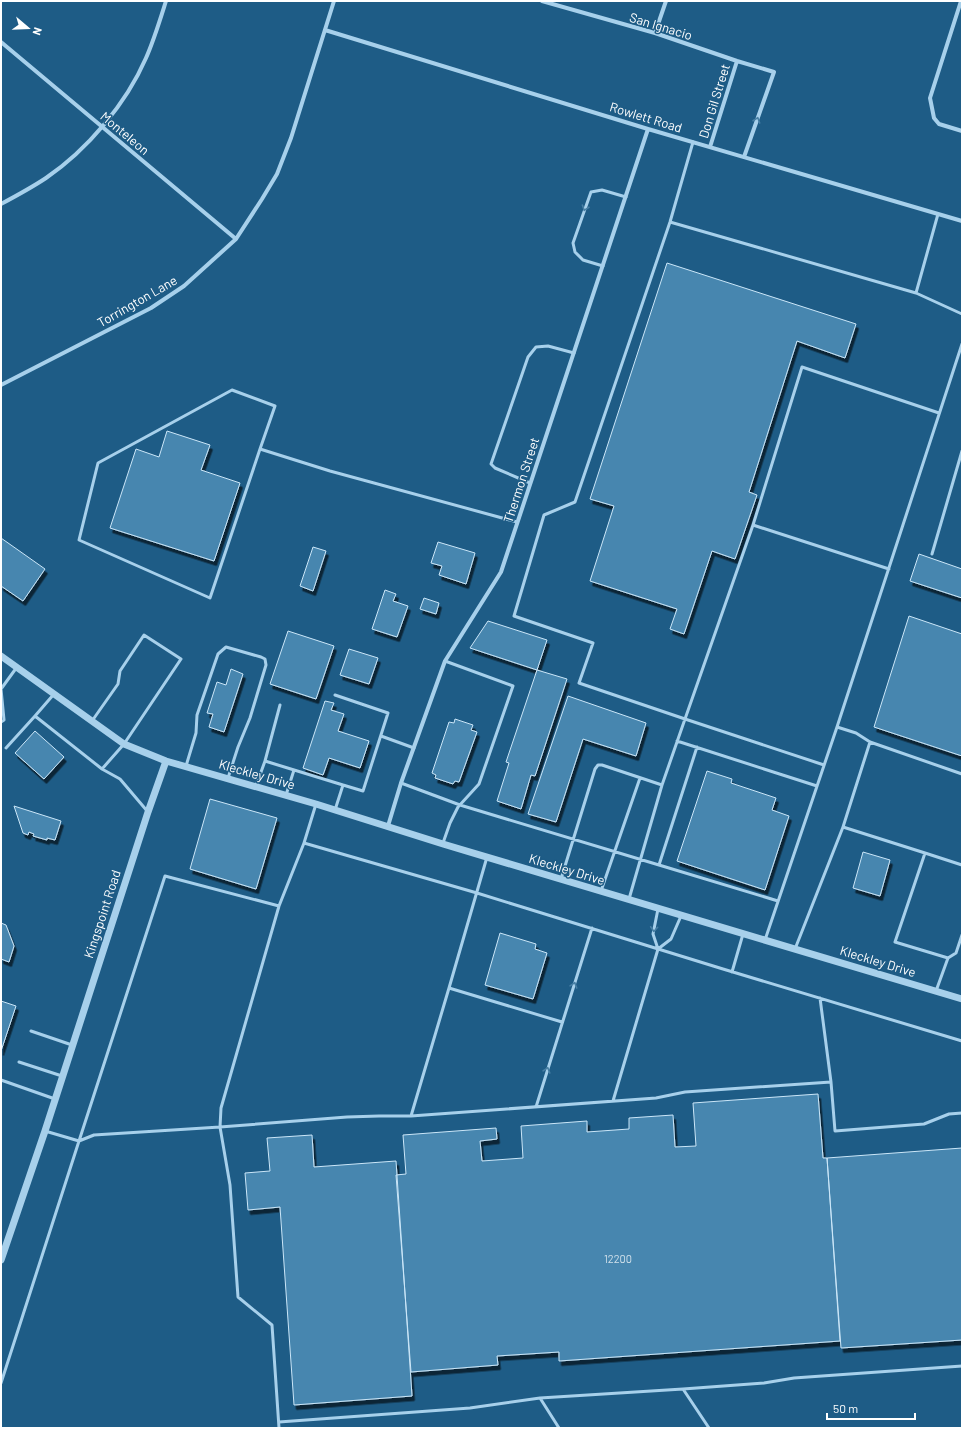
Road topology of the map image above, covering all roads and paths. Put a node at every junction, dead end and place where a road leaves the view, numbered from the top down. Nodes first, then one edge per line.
1 (166, 1) edge
2 (334, 1) edge
3 (542, 1) edge
4 (666, 1) edge
5 (961, 1) edge
6 (325, 30) junction
7 (655, 33) junction
8 (1, 42) edge
9 (737, 61) junction
10 (102, 127) junction
11 (648, 129) junction
12 (962, 132) edge
13 (694, 142) junction
14 (710, 147) junction
15 (744, 157) junction
16 (626, 197) junction
17 (1, 204) edge
18 (938, 214) junction
19 (962, 221) edge
20 (670, 222) junction
21 (236, 240) junction
22 (603, 266) junction
23 (916, 293) junction
24 (962, 314) edge
25 (962, 344) edge
26 (574, 354) junction
27 (1, 386) edge
28 (939, 413) junction
29 (260, 449) junction
30 (962, 451) edge
31 (530, 483) junction
32 (517, 522) junction
33 (752, 526) junction
34 (932, 554) dead end
35 (889, 569) junction
36 (1, 656) edge
37 (445, 661) junction
38 (17, 667) junction
39 (1, 689) edge
40 (54, 694) junction
41 (335, 694) dead end
42 (1, 695) edge
43 (280, 704) dead end
44 (2, 709) edge
45 (35, 716) junction
46 (685, 719) junction
47 (92, 721) junction
48 (1, 722) edge
49 (837, 727) junction
50 (381, 736) junction
51 (677, 741) junction
52 (870, 742) junction
53 (124, 744) junction
54 (6, 748) dead end
55 (414, 748) junction
56 (697, 748) junction
57 (166, 761) junction
58 (265, 761) junction
59 (824, 765) junction
60 (186, 766) junction
61 (102, 769) junction
62 (294, 770) junction
63 (962, 774) edge
64 (228, 778) junction
65 (640, 778) junction
66 (401, 783) junction
67 (343, 785) junction
68 (662, 785) junction
69 (256, 786) junction
70 (817, 786) junction
71 (286, 795) junction
72 (316, 804) junction
73 (460, 805) junction
74 (335, 810) junction
75 (148, 812) junction
76 (388, 826) junction
77 (843, 827) junction
78 (573, 839) junction
79 (304, 843) junction
80 (443, 844) junction
81 (614, 851) junction
82 (925, 853) junction
83 (488, 857) junction
84 (640, 861) junction
85 (962, 865) edge
86 (659, 866) junction
87 (561, 879) junction
88 (600, 891) junction
89 (477, 893) junction
90 (629, 900) junction
91 (778, 901) junction
92 (280, 906) junction
93 (658, 908) junction
94 (681, 915) junction
95 (592, 928) junction
96 (743, 934) junction
97 (962, 935) edge
98 (764, 940) junction
99 (658, 949) junction
100 (795, 949) junction
101 (948, 958) junction
102 (732, 972) junction
103 (449, 988) junction
104 (936, 991) junction
105 (820, 998) junction
106 (962, 999) edge
107 (562, 1022) junction
108 (32, 1031) dead end
109 (962, 1041) edge
110 (72, 1046) junction
111 (19, 1062) dead end
112 (62, 1076) junction
113 (1, 1080) edge
114 (831, 1082) junction
115 (55, 1099) junction
116 (613, 1101) junction
117 (536, 1107) junction
118 (962, 1113) edge
119 (411, 1116) junction
120 (220, 1127) junction
121 (45, 1131) junction
122 (79, 1141) junction
123 (1, 1258) edge
124 (962, 1366) edge
125 (1, 1383) edge
126 (683, 1389) junction
127 (540, 1398) junction
128 (279, 1422) junction
129 (279, 1428) edge
130 (559, 1428) edge
131 (709, 1428) edge

1 - 10 street
2 - 6 street, Torrington Lane
3 - 7 street, San Ignacio
4 - 7 street
5 - 12 street
6 - 11 street, Rowlett Road
6 - 21 street, Torrington Lane
7 - 9 street, San Ignacio
8 - 10 street, Monteleon
9 - 14 street, Don Gil Street
15 -> 9 street, San Ignacio
10 - 17 street
10 - 21 street, Monteleon
11 - 13 street, Rowlett Road
11 - 16 street, Thermon Street
13 - 14 street, Rowlett Road
13 - 20 lane
14 - 15 street, Rowlett Road
15 - 18 street, Rowlett Road
16 - 22 street, Thermon Street
16 -> 22 lane
18 - 19 street, Rowlett Road
18 - 23 lane
20 - 23 lane
20 - 46 lane
21 - 27 street, Torrington Lane
22 - 26 street, Thermon Street
23 - 24 lane
25 - 28 lane
26 - 31 street, Thermon Street
26 - 31 lane
28 - 33 lane
28 - 35 lane
29 - 29 lane
29 - 32 lane
30 - 34 lane
31 - 32 street, Thermon Street
32 - 37 street, Thermon Street
33 - 35 lane
33 - 46 lane
35 - 49 lane
36 - 38 street
37 - 55 street, Thermon Street
37 - 73 lane
38 - 39 lane
38 - 40 street
39 - 42 lane
40 - 45 lane
40 - 47 street
41 - 50 lane
42 - 44 lane
43 - 58 lane
44 - 48 lane
45 - 54 lane
45 - 61 lane
46 - 51 lane
46 - 59 lane
47 - 53 street
47 - 53 lane
49 - 52 lane
49 - 59 lane
50 - 55 lane
50 - 67 lane
51 - 56 lane
51 - 68 lane
52 - 63 lane
52 - 77 lane
53 - 57 street
53 - 61 lane
55 - 66 street, Thermon Street
56 - 70 lane
56 - 86 lane
57 - 60 street, Kleckley Drive
57 - 75 street, Kingspoint Road
58 - 62 lane
58 - 69 lane
59 - 70 lane
60 - 64 street, Kleckley Drive
60 - 64 lane
61 - 75 lane
62 - 67 lane
62 - 71 lane
64 - 69 street, Kleckley Drive
65 - 68 lane
65 - 78 lane
65 - 81 lane
66 - 73 lane
66 - 76 street, Thermon Street
67 - 74 lane
68 - 84 lane
69 - 71 street, Kleckley Drive
70 - 91 lane
71 - 72 street, Kleckley Drive
72 - 74 street, Kleckley Drive
72 - 79 lane
73 - 78 lane
73 - 80 lane
74 - 76 street, Kleckley Drive
75 - 110 street, Kingspoint Road
76 - 80 street, Kleckley Drive
77 - 82 lane
77 - 100 lane
78 - 81 lane
78 - 87 lane
79 - 89 lane
79 - 92 lane
80 - 83 street, Kleckley Drive
81 - 84 lane
81 - 88 lane
82 - 85 lane
82 - 101 lane
83 - 87 street, Kleckley Drive
83 - 89 lane
84 - 86 lane
84 - 90 lane
86 - 91 lane
87 - 88 street, Kleckley Drive
88 - 90 street, Kleckley Drive
89 - 95 lane
89 - 103 lane
90 - 93 street, Kleckley Drive
91 - 98 lane
92 - 120 lane
92 - 122 lane
93 - 94 street, Kleckley Drive
93 -> 99 lane
94 - 96 street, Kleckley Drive
94 - 99 lane
95 - 99 lane
107 -> 95 lane
96 - 98 street, Kleckley Drive
96 - 102 lane
97 - 101 lane
98 - 100 street, Kleckley Drive
99 - 102 lane
99 - 116 lane
100 - 104 street, Kleckley Drive
101 - 104 lane
102 - 105 lane
103 - 107 lane
103 - 119 lane
104 - 106 street, Kleckley Drive
105 - 109 lane
105 - 114 lane
117 -> 107 lane
108 - 110 lane
110 - 112 street, Kingspoint Road
111 - 112 lane
112 - 115 street, Kingspoint Road
113 - 115 lane
114 - 116 lane
114 - 118 lane
115 - 121 street, Kingspoint Road
116 - 117 lane
117 - 119 lane
119 - 120 lane
120 - 122 lane
120 - 128 lane
121 - 122 lane
121 - 123 street, Kingspoint Road
122 - 125 lane
124 - 126 lane
126 - 127 lane
126 - 131 lane
127 - 128 lane
127 - 130 lane
128 - 129 lane

